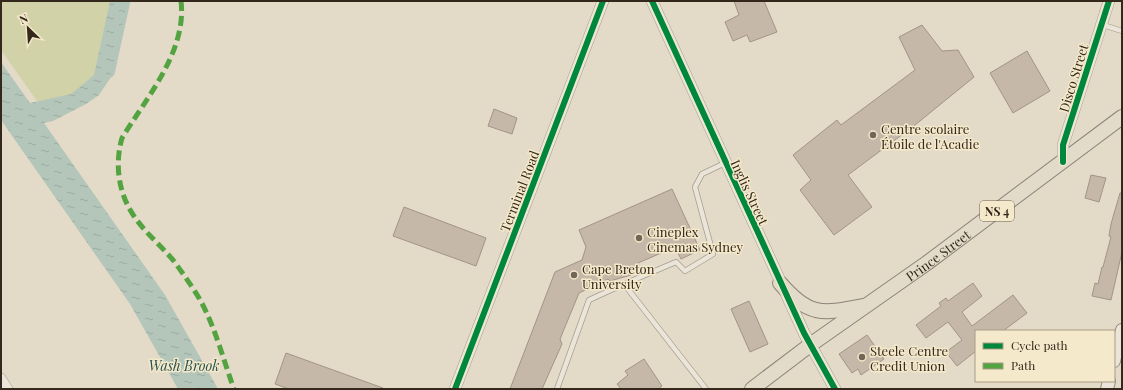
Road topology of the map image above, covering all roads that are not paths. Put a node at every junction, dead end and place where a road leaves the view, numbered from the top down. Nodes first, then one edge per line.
1 (603, 1) edge
2 (652, 1) edge
3 (1108, 1) edge
4 (1101, 24) junction
5 (1122, 31) edge
6 (1122, 117) edge
7 (1063, 162) junction
8 (725, 163) junction
9 (780, 283) junction
10 (624, 284) junction
11 (871, 304) junction
12 (1122, 330) edge
13 (810, 345) junction
14 (1115, 357) edge
15 (1, 378) edge
16 (8, 389) edge
17 (455, 389) edge
18 (557, 389) edge
19 (706, 389) edge
20 (752, 389) edge
21 (835, 389) edge

1 - 17 street, Terminal Road
2 - 8 street, Inglis Street
3 - 4 street, Disco Street
4 - 5 lane
4 - 7 street, Disco Street
6 - 7 main road, Prince Street / NS 4
7 - 11 main road, Prince Street / NS 4
8 - 9 street, Inglis Street
8 - 10 lane
9 - 11 main road
9 - 13 street, Inglis Street
10 - 18 lane
10 - 19 lane
11 - 13 main road, Prince Street / NS 4
12 - 14 main road
13 - 20 main road, Prince Street / NS 4
13 - 21 street, Inglis Street
15 - 16 street

